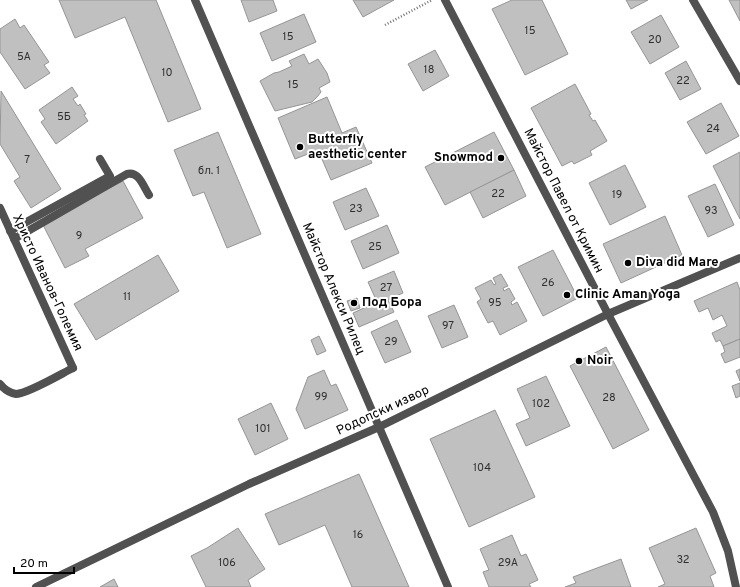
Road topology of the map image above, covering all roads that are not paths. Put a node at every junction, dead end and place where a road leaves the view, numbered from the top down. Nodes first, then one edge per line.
1 (195, 0) edge
2 (445, 0) edge
3 (693, 0) edge
4 (740, 81) edge
5 (100, 159) dead end
6 (149, 195) dead end
7 (0, 208) edge
8 (10, 231) junction
9 (14, 239) junction
10 (740, 258) edge
11 (608, 314) junction
12 (0, 384) edge
13 (379, 426) junction
14 (36, 587) edge
15 (448, 587) edge
16 (736, 587) edge

1 - 13 street, Майстор Алекси Рилец
2 - 11 street, Майстор Павел от Кримин
3 - 4 street
5 - 8 street
6 - 9 street
7 - 8 street, Христо Иванов-Големия
8 - 9 street, Христо Иванов-Големия
9 - 12 street, Христо Иванов-Големия
10 - 11 street, Родопски извор
11 - 13 street, Родопски извор
11 - 16 street, Майстор Павел от Кримин
13 - 14 street, Родопски извор
13 - 15 street, Майстор Алекси Рилец

